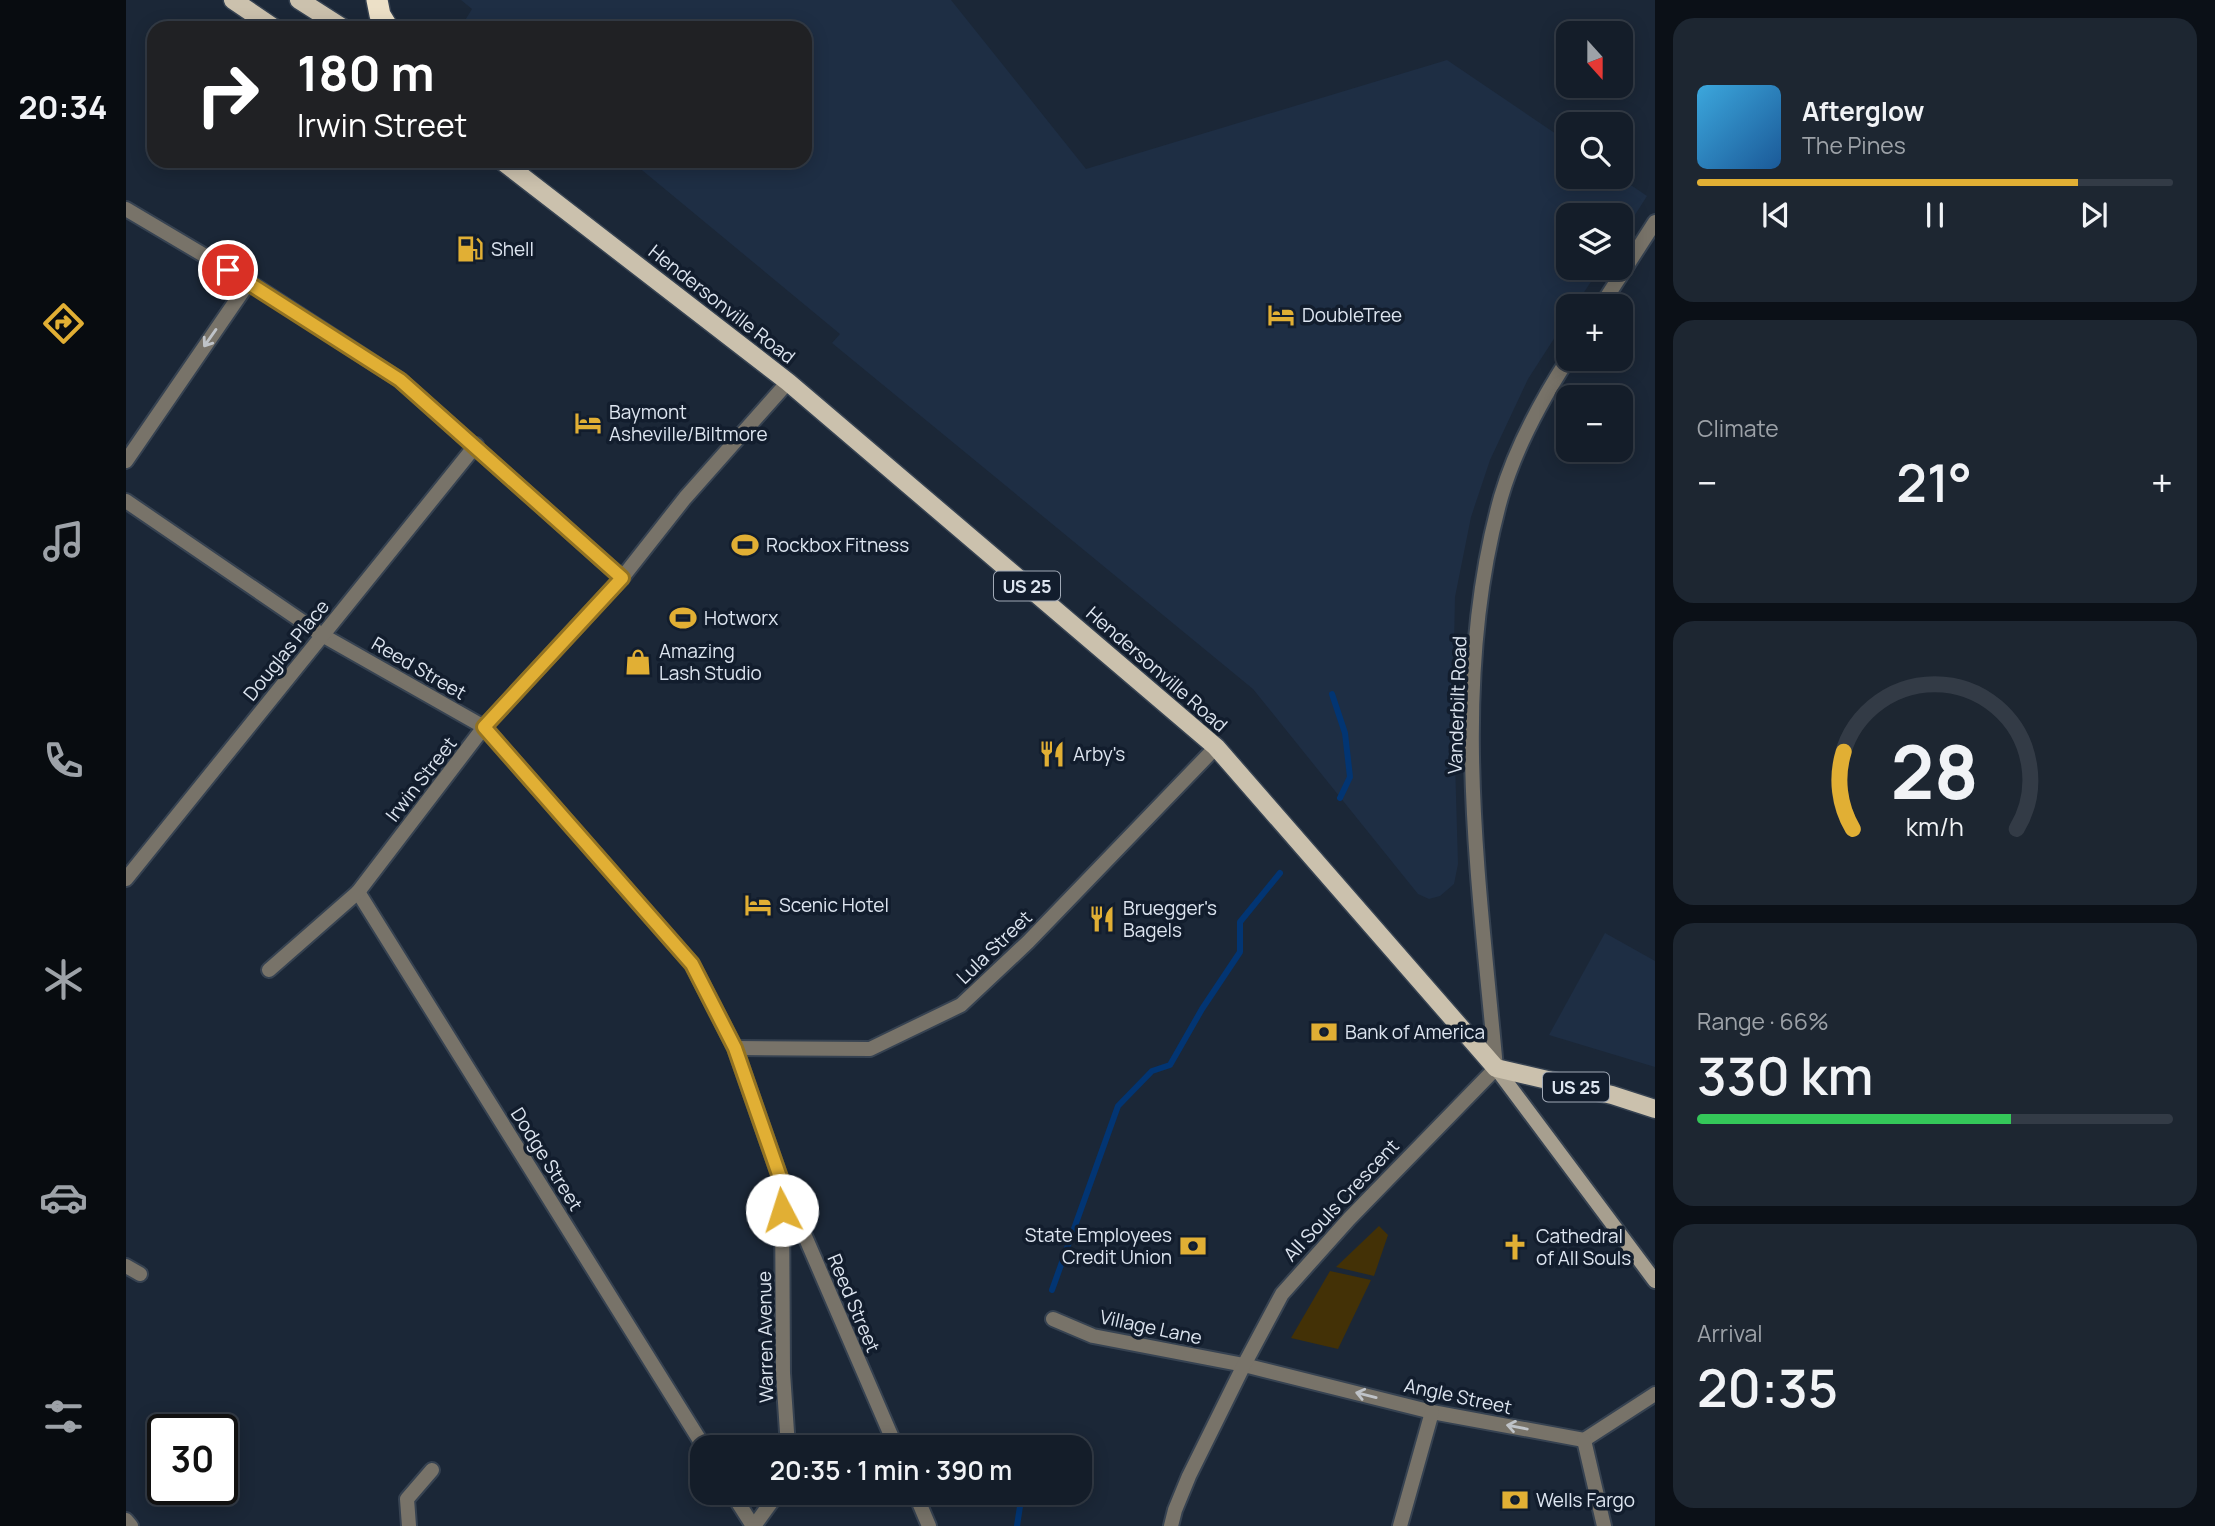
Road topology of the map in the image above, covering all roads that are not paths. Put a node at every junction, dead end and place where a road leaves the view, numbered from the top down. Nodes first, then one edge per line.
1 (233, 0) edge
2 (299, 0) edge
3 (377, 0) edge
4 (264, 21) edge
5 (332, 21) edge
6 (384, 21) edge
7 (511, 168) edge
8 (126, 208) edge
9 (1655, 222) edge
10 (249, 282) junction
11 (1609, 294) edge
12 (1560, 371) edge
13 (788, 382) junction
14 (476, 445) junction
15 (126, 461) edge
16 (126, 501) edge
17 (622, 578) junction
18 (322, 635) junction
19 (484, 727) junction
20 (1216, 747) junction
21 (126, 879) edge
22 (358, 892) junction
23 (269, 970) dead end
24 (735, 1048) junction
25 (1496, 1069) junction
26 (1655, 1109) edge
27 (782, 1183) junction
28 (126, 1266) edge
29 (141, 1274) dead end
30 (1655, 1281) edge
31 (1053, 1319) dead end
32 (1244, 1366) junction
33 (1655, 1394) edge
34 (1432, 1412) junction
35 (697, 1435) edge
36 (787, 1435) edge
37 (890, 1435) edge
38 (1584, 1440) junction
39 (432, 1470) dead end
40 (740, 1505) edge
41 (769, 1505) edge
42 (920, 1505) edge
43 (126, 1520) edge
44 (131, 1526) edge
45 (409, 1526) edge
46 (754, 1526) edge
47 (929, 1526) edge
48 (1171, 1526) edge
49 (1400, 1526) edge
50 (1604, 1526) edge

1 - 4 main road
2 - 5 main road
3 - 6 highway
7 - 13 main road, Hendersonville Road / US 25
8 - 10 street
9 - 11 street
10 - 14 street
10 -> 15 street
12 - 25 street, Vanderbilt Road
13 - 17 street, Irwin Street
13 - 20 main road, Hendersonville Road / US 25
14 - 17 street
14 - 18 street, Douglas Place
16 - 18 street, Reed Street
17 - 19 street, Irwin Street
18 - 19 street, Reed Street
18 - 21 street, Douglas Place
19 - 22 street, Irwin Street
19 - 24 street, Reed Street
20 - 24 street, Lula Street
20 - 25 main road, Hendersonville Road / US 25
22 - 23 street, Irwin Street
22 - 35 street, Dodge Street
24 - 27 street, Reed Street
25 - 26 main road, US 25
25 - 30 main road, Hendersonville Road
25 - 32 street, All Souls Crescent
27 - 36 street, Warren Avenue
27 - 37 street, Reed Street
28 - 29 street
31 - 32 street, Village Lane
34 -> 32 street, Angle Street
32 - 48 street, All Souls Crescent
33 - 38 street
38 -> 34 street, Angle Street
34 - 49 street
38 - 50 street
39 - 45 street
40 - 46 street
41 - 46 street
42 - 47 street
43 - 44 street

